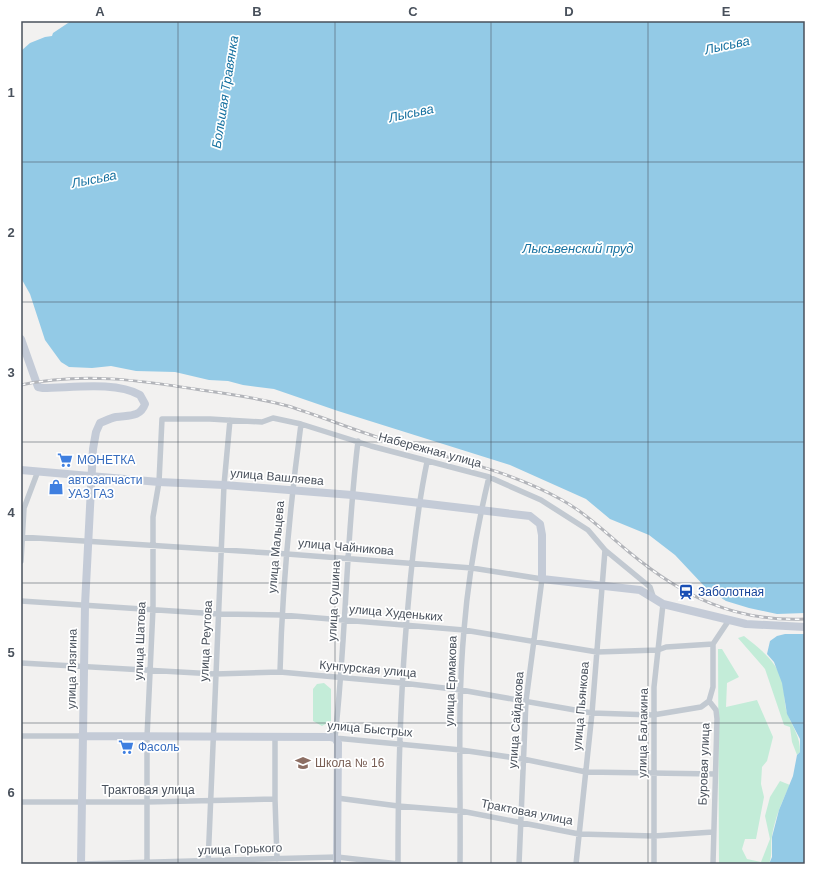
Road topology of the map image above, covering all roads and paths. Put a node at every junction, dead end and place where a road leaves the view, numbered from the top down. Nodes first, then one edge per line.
1 (21, 339) edge
2 (162, 419) joint
3 (230, 420) junction
4 (301, 424) junction
5 (358, 441) junction
6 (427, 462) junction
7 (21, 470) edge
8 (38, 471) junction
9 (92, 475) junction
10 (489, 477) junction
11 (160, 482) junction
12 (224, 485) junction
13 (292, 491) junction
14 (352, 495) junction
15 (418, 503) junction
16 (481, 510) junction
17 (22, 537) edge
18 (89, 542) junction
19 (154, 546) junction
20 (221, 550) junction
21 (605, 550) junction
22 (286, 554) junction
23 (348, 559) junction
24 (21, 561) edge
25 (412, 564) junction
26 (472, 568) junction
27 (542, 579) junction
28 (603, 586) junction
29 (653, 596) junction
30 (21, 601) edge
31 (663, 604) junction
32 (86, 605) junction
33 (153, 608) junction
34 (218, 614) junction
35 (282, 616) junction
36 (345, 620) junction
37 (729, 620) junction
38 (406, 626) junction
39 (805, 628) edge
40 (464, 630) junction
41 (535, 642) junction
42 (713, 644) junction
43 (658, 650) junction
44 (597, 652) junction
45 (21, 663) edge
46 (84, 668) junction
47 (150, 670) junction
48 (280, 672) junction
49 (215, 674) junction
50 (342, 678) junction
51 (402, 683) junction
52 (461, 690) junction
53 (526, 701) junction
54 (709, 701) junction
55 (592, 713) junction
56 (654, 715) junction
57 (21, 736) edge
58 (82, 736) junction
59 (148, 737) junction
60 (213, 737) junction
61 (275, 737) junction
62 (335, 738) junction
63 (400, 744) junction
64 (461, 750) junction
65 (523, 759) junction
66 (586, 772) junction
67 (654, 774) junction
68 (715, 774) junction
69 (337, 798) junction
70 (274, 799) junction
71 (210, 800) junction
72 (81, 801) junction
73 (21, 802) edge
74 (147, 802) junction
75 (398, 806) junction
76 (461, 811) junction
77 (522, 822) junction
78 (713, 832) junction
79 (579, 834) junction
80 (654, 836) junction
81 (277, 859) junction
82 (337, 861) edge
83 (208, 862) edge
84 (147, 863) edge
85 (81, 864) edge
86 (398, 864) edge
87 (460, 864) edge
88 (519, 864) edge
89 (576, 864) edge
90 (654, 864) edge
91 (713, 864) edge

1 - 9 street, улица Лязгина
2 - 3 street, Набережная улица
2 - 11 street, улица Шатова
3 - 4 street, Набережная улица
3 - 12 street, улица Реутова
4 - 5 street, Набережная улица
4 - 13 street, улица Мальцева
5 - 6 street, Набережная улица
5 - 14 street, улица Сушина
6 - 10 street, Набережная улица
6 - 15 street
7 - 8 street, улица Вашляева
8 - 9 street, улица Вашляева
8 - 17 street
9 - 11 street, улица Вашляева
9 - 18 street, улица Лязгина
10 - 16 street, улица Ермакова
10 - 21 street, Набережная улица
11 - 12 street, улица Вашляева
11 - 19 street, улица Шатова
12 - 13 street, улица Вашляева
12 - 20 street, улица Реутова
13 - 14 street, улица Вашляева
13 - 22 street, улица Мальцева
14 - 15 street, улица Вашляева
14 - 23 street, улица Сушина
15 - 16 street, улица Вашляева
15 - 25 street
16 - 26 street, улица Ермакова
16 - 27 street, улица Вашляева
17 - 18 street, улица Чайникова
17 - 24 street
18 - 19 street, улица Чайникова
18 - 32 street, улица Лязгина
19 - 20 street, улица Чайникова
19 - 33 street, улица Шатова
20 - 22 street, улица Чайникова
20 - 34 street, улица Реутова
21 - 28 street, улица Пьянкова
21 - 29 street, Набережная улица
22 - 23 street, улица Чайникова
22 - 35 street, улица Мальцева
23 - 25 street, улица Чайникова
23 - 36 street, улица Сушина
25 - 26 street, улица Чайникова
25 - 38 street
26 - 27 street, улица Чайникова
26 - 40 street, улица Ермакова
27 - 28 street, улица Чайникова
27 - 41 street, улица Сайдакова
28 - 29 street, улица Чайникова
28 - 44 street, улица Пьянкова
29 - 31 street, улица Чайникова
30 - 32 street, улица Худеньких
31 - 37 street
31 - 43 street, улица Балакина
32 - 33 street, улица Худеньких
32 - 46 street, улица Лязгина
33 - 34 street, улица Худеньких
33 - 47 street, улица Шатова
34 - 35 street, улица Худеньких
34 - 49 street, улица Реутова
35 - 36 street, улица Худеньких
35 - 48 street, улица Мальцева
36 - 38 street, улица Худеньких
36 - 50 street, улица Сушина
37 - 39 street
37 - 42 street
38 - 40 street, улица Худеньких
38 - 51 street
40 - 41 street, улица Худеньких
40 - 52 street, улица Ермакова
41 - 44 street, улица Худеньких
41 - 53 street, улица Сайдакова
42 - 43 street, улица Худеньких
42 - 54 street
43 - 44 street, улица Худеньких
43 - 56 street, улица Балакина
44 - 55 street, улица Пьянкова
45 - 46 street, Кунгурская улица
46 - 47 street, Кунгурская улица
46 - 58 street, улица Лязгина
47 - 49 street, Кунгурская улица
47 - 59 street, улица Шатова
48 - 49 street, Кунгурская улица
48 - 50 street, Кунгурская улица
49 - 60 street, улица Реутова
50 - 51 street, Кунгурская улица
50 - 62 street, улица Сушина
51 - 52 street, Кунгурская улица
51 - 63 street
52 - 53 street, Кунгурская улица
52 - 64 street, улица Ермакова
53 - 55 street, Кунгурская улица
53 - 65 street, улица Сайдакова
54 - 56 street, Кунгурская улица
54 - 68 street, Буровая улица
55 - 56 street, Кунгурская улица
55 - 66 street, улица Пьянкова
56 - 67 street, улица Балакина
57 - 58 street, улица Быстрых
58 - 59 street, улица Быстрых
58 - 72 street, улица Лязгина
59 - 60 street, улица Быстрых
59 - 74 street, улица Шатова
60 - 61 street, улица Быстрых
60 - 71 street, улица Реутова
61 - 62 street, улица Быстрых
61 - 70 street
62 - 63 street, улица Быстрых
62 - 69 street
63 - 64 street, улица Быстрых
63 - 75 street
64 - 65 street, улица Быстрых
64 - 76 street, улица Ермакова
65 - 66 street, улица Быстрых
65 - 77 street, улица Сайдакова
66 - 67 street, улица Быстрых
66 - 79 street, улица Пьянкова
67 - 68 street, улица Быстрых
67 - 80 street, улица Балакина
68 - 78 street, Буровая улица
69 - 75 street, Трактовая улица
69 - 82 street
70 - 71 street, Трактовая улица
70 - 81 street
71 - 74 street, Трактовая улица
71 - 83 street, улица Реутова
72 - 73 street, Трактовая улица
72 - 74 street, Трактовая улица
72 - 85 street, улица Лязгина
74 - 84 street, улица Шатова
75 - 76 street, Трактовая улица
75 - 86 street
76 - 77 street, Трактовая улица
76 - 87 street, улица Ермакова
77 - 79 street, Трактовая улица
77 - 88 street, улица Сайдакова
78 - 80 street, Трактовая улица
78 - 91 street, Буровая улица
79 - 80 street, Трактовая улица
79 - 89 street, улица Пьянкова
80 - 90 street, улица Балакина
81 - 82 street, улица Горького
81 - 83 street, улица Горького
82 - 86 street, улица Горького
83 - 84 street, улица Горького
84 - 85 street, улица Горького

